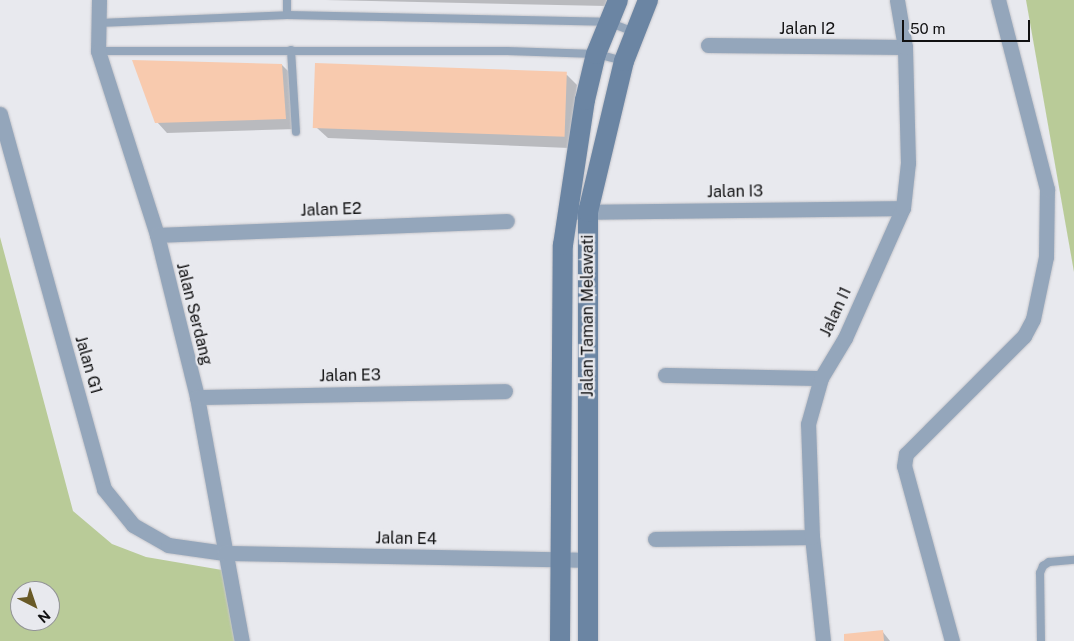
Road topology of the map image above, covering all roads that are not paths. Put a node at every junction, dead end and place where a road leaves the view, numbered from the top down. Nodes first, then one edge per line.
1 (99, 0) edge
2 (287, 0) edge
3 (618, 0) edge
4 (648, 0) edge
5 (897, 0) edge
6 (998, 0) edge
7 (287, 15) junction
8 (608, 22) junction
9 (99, 23) junction
10 (634, 32) junction
11 (708, 45) dead end
12 (905, 47) junction
13 (291, 50) junction
14 (98, 51) junction
15 (596, 54) junction
16 (624, 61) junction
17 (0, 114) edge
18 (296, 132) dead end
19 (903, 208) junction
20 (567, 212) junction
21 (588, 212) junction
22 (507, 221) dead end
23 (157, 235) junction
24 (666, 375) dead end
25 (821, 378) junction
26 (505, 391) dead end
27 (197, 396) junction
28 (812, 537) junction
29 (655, 539) dead end
30 (224, 553) junction
31 (559, 560) junction
32 (587, 560) junction
33 (1074, 560) edge
34 (242, 641) edge
35 (560, 641) edge
36 (588, 641) edge
37 (823, 641) edge
38 (952, 641) edge
39 (1041, 641) edge

1 - 9 street, Jalan Serdang
2 - 7 lane
3 - 8 main road, Jalan Taman Melawati
4 - 10 main road, Jalan Taman Melawati
5 - 12 street, Jalan I1
6 - 38 street
7 - 8 lane
7 - 9 lane
8 - 10 lane
8 - 15 main road, Jalan Taman Melawati
9 - 14 street, Jalan Serdang
10 - 16 main road, Jalan Taman Melawati
11 - 12 street, Jalan I2
12 - 19 street, Jalan I1
13 - 14 lane
13 - 15 lane
13 - 18 lane
14 - 23 street, Jalan Serdang
15 - 16 lane
15 - 20 main road, Jalan Taman Melawati
16 - 21 main road, Jalan Taman Melawati
17 - 30 street, Jalan G1
19 - 21 street, Jalan I3
19 - 25 street, Jalan I1
20 - 21 street, Jalan I3
20 - 31 main road, Jalan Taman Melawati
21 - 32 main road, Jalan Taman Melawati
22 - 23 street, Jalan E2
23 - 27 street, Jalan Serdang
24 - 25 street
25 - 28 street, Jalan I1
26 - 27 street, Jalan E3
27 - 30 street, Jalan Serdang
28 - 29 street
28 - 37 street, Jalan I1
30 - 31 street, Jalan E4
30 - 34 street, Jalan Serdang
31 - 32 street, Jalan E4
31 - 35 main road, Jalan Taman Melawati
32 - 36 main road, Jalan Taman Melawati
33 - 39 lane

